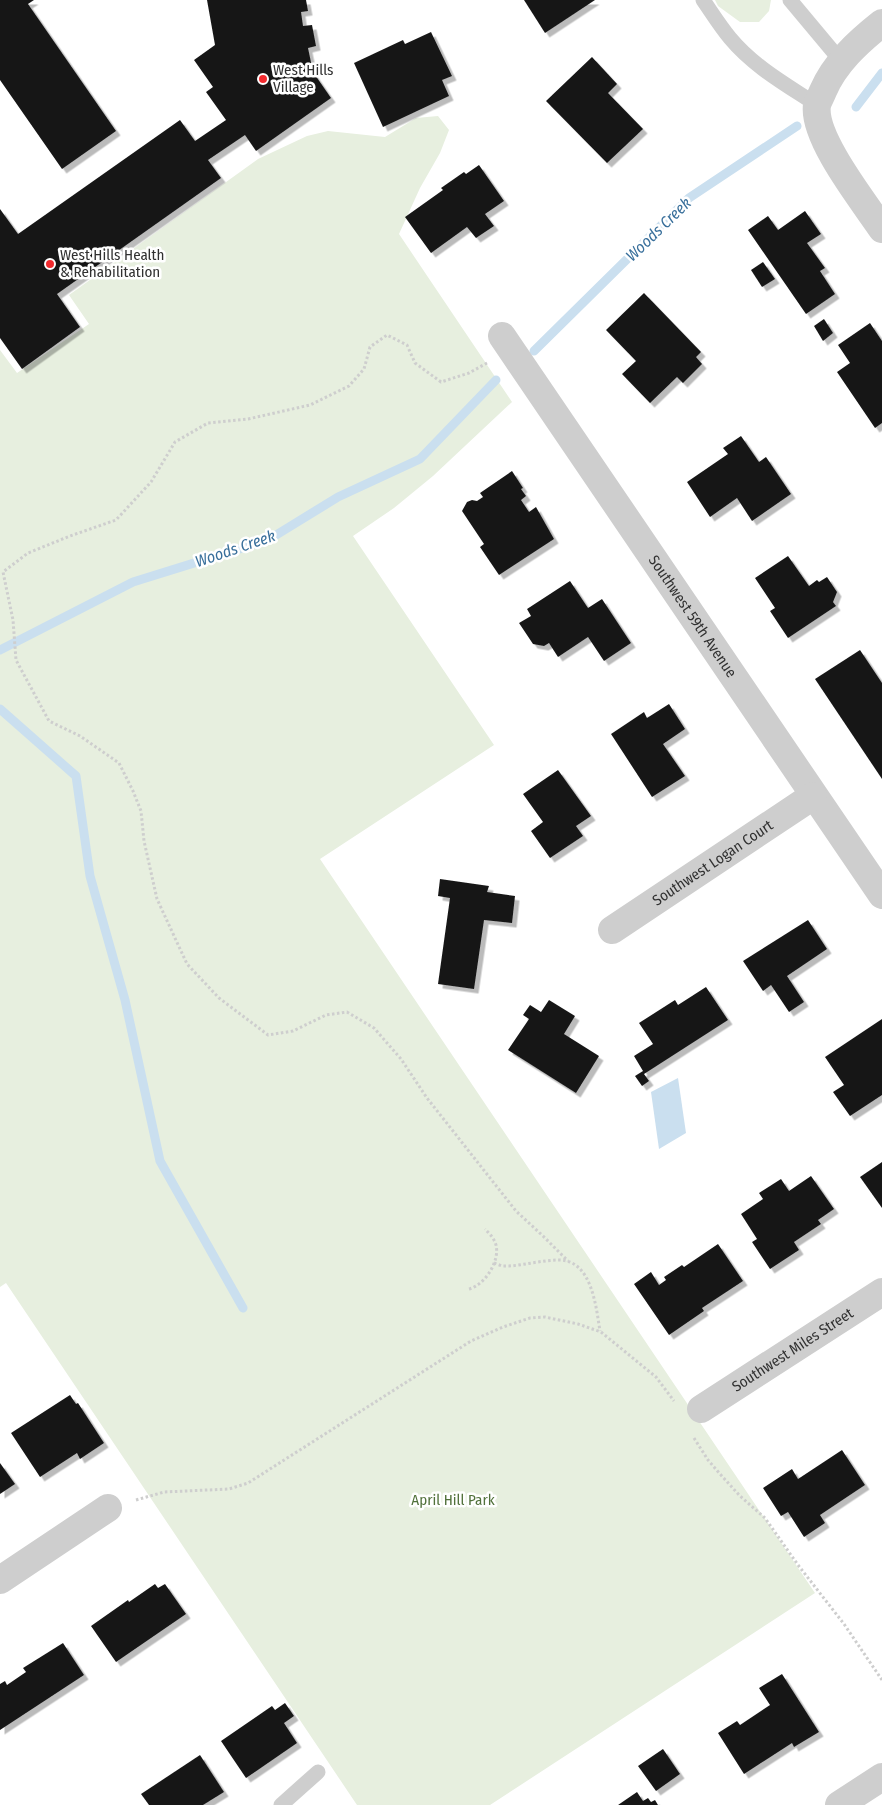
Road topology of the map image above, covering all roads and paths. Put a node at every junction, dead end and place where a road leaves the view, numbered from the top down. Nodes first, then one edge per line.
1 (703, 0) edge
2 (790, 0) edge
3 (882, 23) edge
4 (841, 61) junction
5 (817, 104) junction
6 (882, 229) edge
7 (506, 343) joint
8 (813, 796) junction
9 (882, 896) edge
10 (612, 930) dead end
11 (485, 1229) dead end
12 (568, 1261) junction
13 (494, 1263) junction
14 (469, 1289) dead end
15 (882, 1292) edge
16 (601, 1332) junction
17 (694, 1414) junction
18 (108, 1508) joint
19 (0, 1580) edge
20 (882, 1680) edge
21 (318, 1772) dead end
22 (882, 1776) edge
23 (282, 1805) edge
24 (840, 1805) edge

1 - 5 lane
2 - 4 lane
3 - 4 street
4 - 5 street
5 - 6 street
7 - 8 street, Southwest 59th Avenue
7 - 12 path
8 - 9 street, Southwest 59th Avenue
8 - 10 street, Southwest Logan Court
11 - 13 path
12 - 13 path
12 - 16 path
13 - 14 path
15 - 17 street, Southwest Miles Street
16 - 17 path
16 - 18 path
17 - 20 path
18 - 19 street
21 - 23 lane
22 - 24 street

